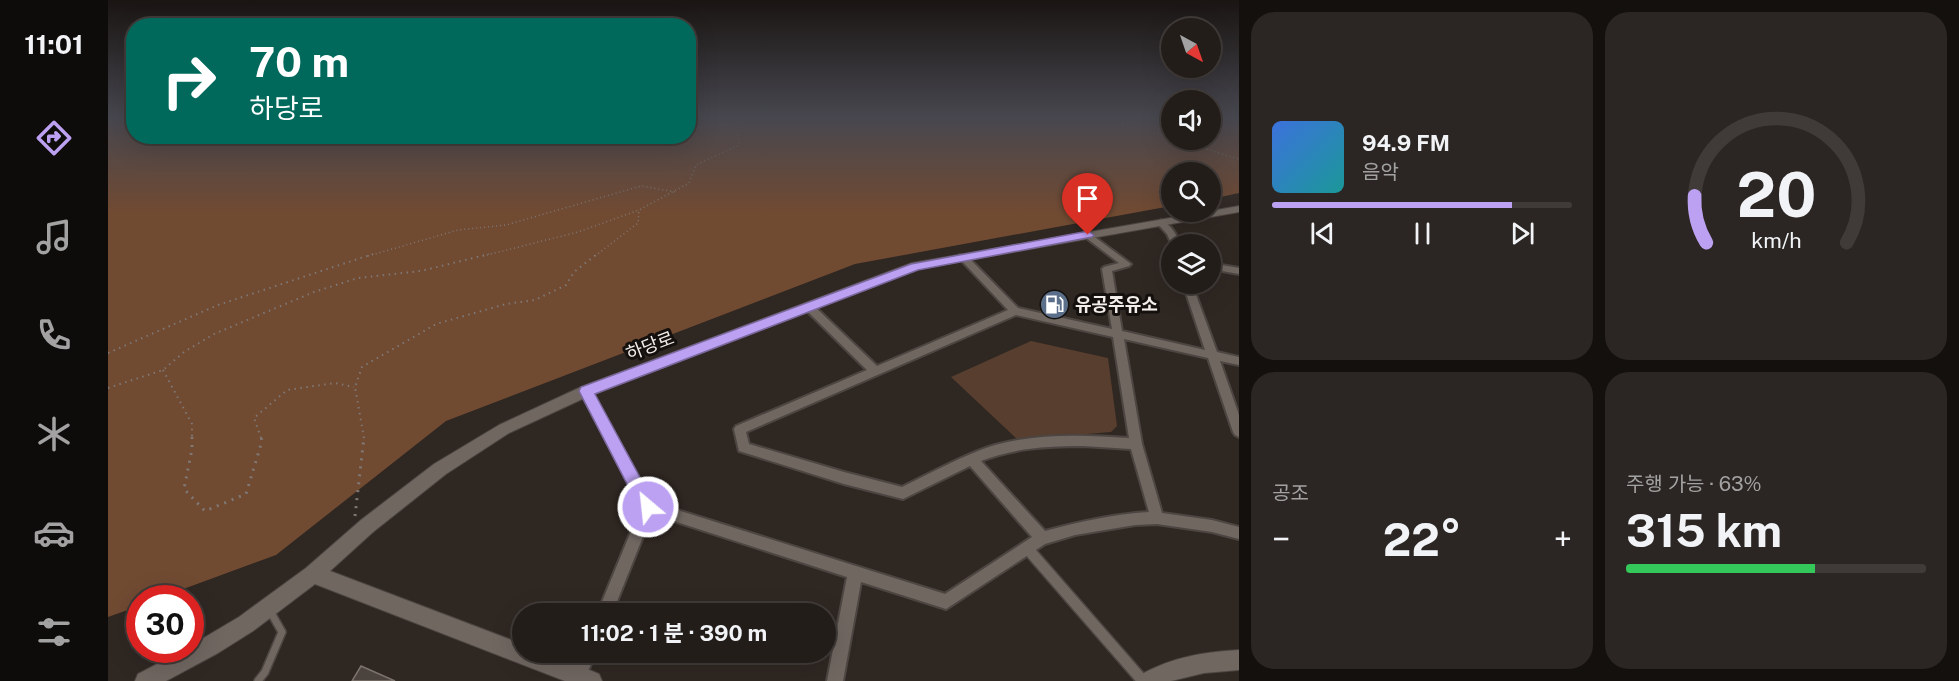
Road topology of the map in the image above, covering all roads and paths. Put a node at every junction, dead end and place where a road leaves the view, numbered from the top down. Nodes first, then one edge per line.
1 (729, 150) edge
2 (1209, 150) edge
3 (1239, 159) edge
4 (676, 192) junction
5 (1239, 209) edge
6 (639, 210) junction
7 (1161, 223) junction
8 (1171, 234) edge
9 (1088, 235) junction
10 (963, 256) junction
11 (1221, 268) edge
12 (1239, 272) edge
13 (1191, 294) edge
14 (809, 307) junction
15 (1015, 311) junction
16 (1118, 334) junction
17 (108, 354) edge
18 (1212, 355) junction
19 (1239, 361) edge
20 (163, 370) junction
21 (876, 372) junction
22 (355, 387) junction
23 (108, 388) edge
24 (586, 391) junction
25 (1239, 432) edge
26 (1136, 444) junction
27 (972, 459) junction
28 (648, 507) junction
29 (1157, 518) junction
30 (1239, 533) edge
31 (353, 538) junction
32 (1042, 538) junction
33 (1027, 548) junction
34 (855, 573) junction
35 (313, 574) junction
36 (609, 603) edge
37 (268, 608) junction
38 (1239, 660) edge
39 (586, 663) edge
40 (582, 679) edge
41 (145, 681) edge
42 (258, 681) edge
43 (835, 681) edge
44 (1143, 681) edge
45 (1149, 681) edge

1 - 4 path
2 - 3 path
4 - 6 path
4 - 17 path
5 - 7 street, 하당로
6 - 20 path
6 - 22 path
7 - 8 street
7 - 9 street, 하당로
9 - 10 street, 하당로
9 - 16 street
10 - 14 street, 하당로
10 - 15 street
11 - 12 street
13 - 18 street
14 - 21 street
14 - 24 street, 하당로
15 - 16 street
15 - 21 street
16 - 18 street
16 - 26 street
18 - 19 street
18 - 25 street
20 - 22 path
20 - 23 path
21 - 27 street
22 - 31 path
24 - 28 street
24 - 31 street, 하당로
26 - 27 street
26 - 29 street
27 - 32 street
28 - 34 street
28 - 36 street
29 - 30 street
29 - 32 street
31 - 35 street, 하당로
32 - 33 street
33 - 34 street
33 - 44 street
34 - 43 street
35 - 37 street, 하당로
35 - 40 street
37 - 41 street, 하당로
37 - 42 lane
38 - 45 street
39 - 40 street

